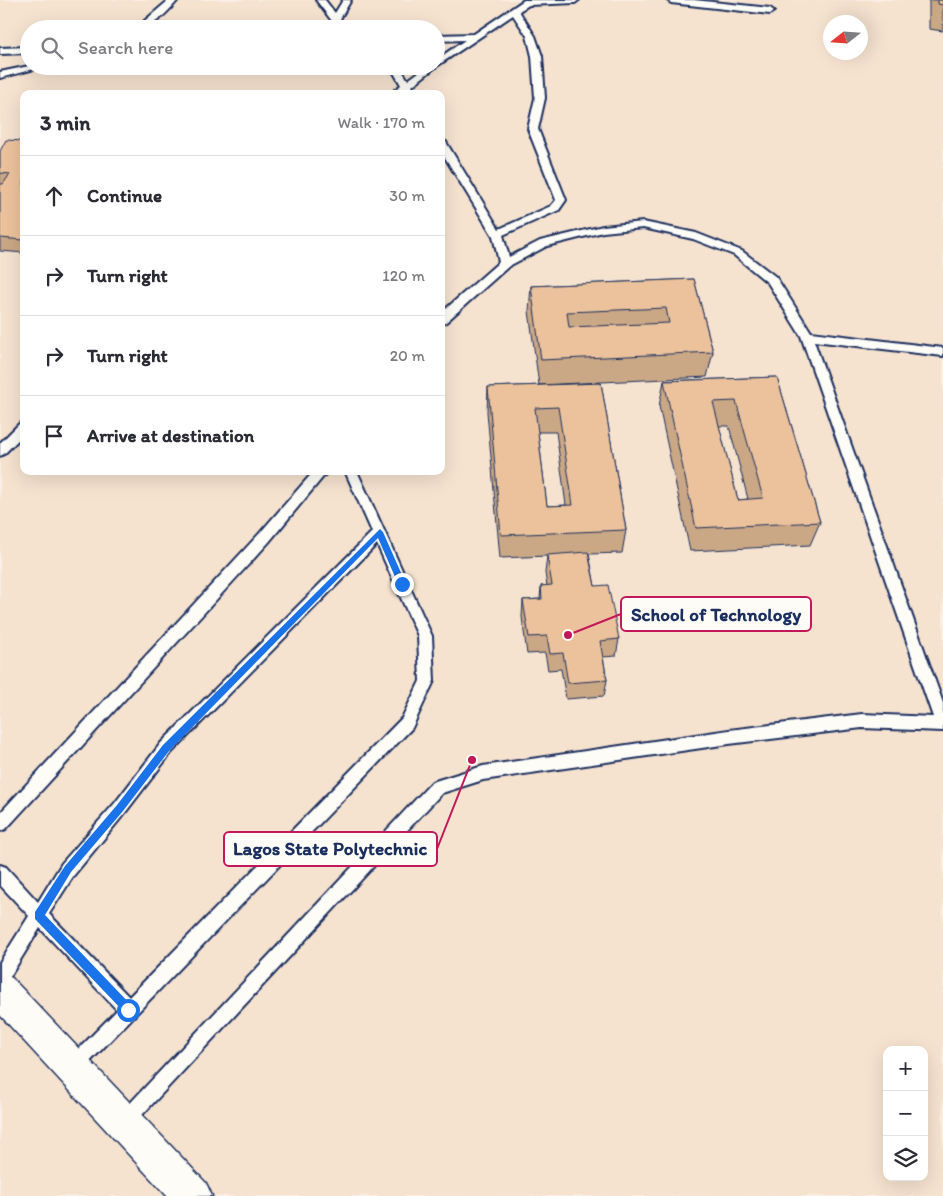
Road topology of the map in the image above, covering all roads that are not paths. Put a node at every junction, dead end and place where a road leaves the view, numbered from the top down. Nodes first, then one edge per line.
1 (174, 0) edge
2 (320, 0) edge
3 (348, 0) edge
4 (575, 0) edge
5 (671, 0) edge
6 (528, 1) edge
7 (514, 10) junction
8 (770, 11) dead end
9 (335, 19) joint
10 (151, 20) edge
11 (474, 37) junction
12 (445, 38) edge
13 (20, 50) edge
14 (0, 51) edge
15 (445, 58) edge
16 (20, 70) edge
17 (0, 74) edge
18 (400, 75) edge
19 (425, 75) edge
20 (409, 90) edge
21 (445, 149) edge
22 (498, 236) junction
23 (505, 264) junction
24 (445, 316) edge
25 (807, 336) junction
26 (943, 352) edge
27 (20, 430) edge
28 (0, 451) edge
29 (319, 475) edge
30 (353, 475) edge
31 (380, 532) junction
32 (943, 724) edge
33 (0, 824) edge
34 (0, 873) edge
35 (39, 915) junction
36 (0, 977) edge
37 (0, 990) edge
38 (128, 1010) junction
39 (72, 1068) junction
40 (123, 1122) junction
41 (193, 1196) edge

1 - 10 lane
2 - 9 lane
3 - 9 lane
4 - 6 lane
5 - 8 lane
6 - 7 lane
7 - 11 lane
7 - 22 lane
11 - 12 lane
11 - 15 lane
13 - 14 lane
16 - 17 lane
18 - 20 lane
19 - 20 lane
21 - 22 lane
22 - 23 lane
23 - 24 lane
23 - 25 lane
25 - 26 lane
25 - 32 lane
27 - 28 lane
29 - 33 lane
30 - 31 lane
31 - 35 lane
31 - 38 lane
32 - 40 lane
34 - 35 lane
35 - 36 lane
35 - 38 lane
37 - 39 street
38 - 39 lane
39 - 40 street
40 - 41 street

